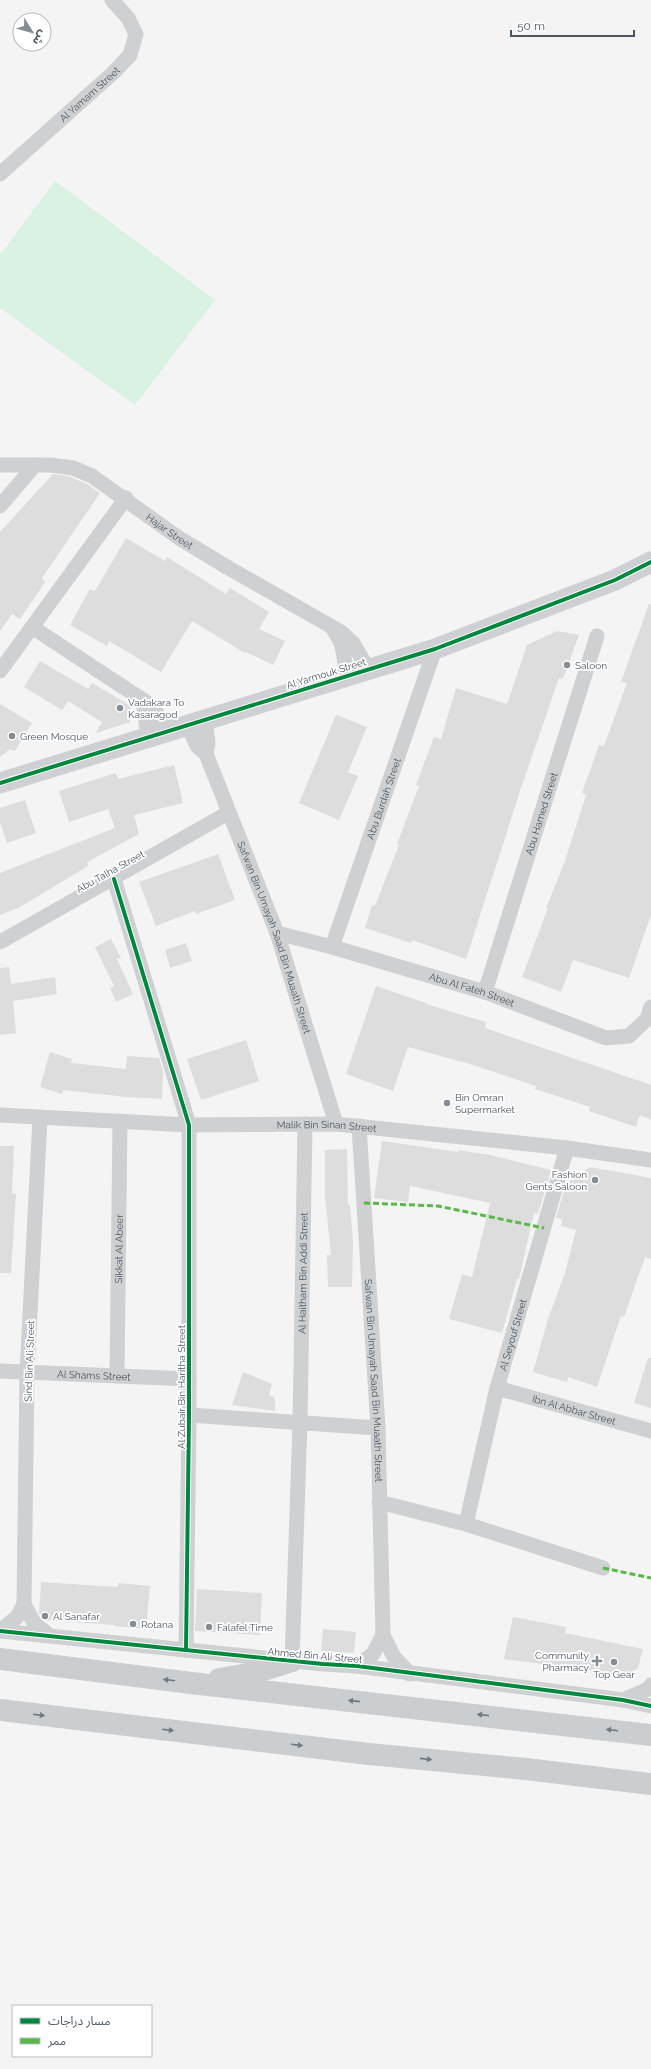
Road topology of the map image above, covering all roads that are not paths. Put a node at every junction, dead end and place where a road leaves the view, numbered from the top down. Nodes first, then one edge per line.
1 (112, 0) edge
2 (0, 174) edge
3 (35, 464) junction
4 (0, 465) edge
5 (126, 498) junction
6 (0, 505) edge
7 (651, 562) edge
8 (32, 627) junction
9 (333, 627) junction
10 (597, 636) dead end
11 (435, 649) junction
12 (368, 669) junction
13 (0, 671) edge
14 (347, 676) junction
15 (196, 722) junction
16 (156, 734) junction
17 (0, 783) edge
18 (228, 813) junction
19 (114, 879) junction
20 (277, 933) junction
21 (0, 942) edge
22 (332, 947) junction
23 (485, 992) junction
24 (651, 1007) edge
25 (0, 1115) edge
26 (40, 1118) junction
27 (120, 1121) junction
28 (305, 1124) junction
29 (336, 1124) junction
30 (189, 1125) junction
31 (360, 1126) junction
32 (567, 1148) junction
33 (651, 1160) edge
34 (0, 1371) edge
35 (27, 1373) junction
36 (117, 1376) junction
37 (189, 1379) junction
38 (497, 1388) junction
39 (189, 1415) junction
40 (300, 1423) junction
41 (378, 1428) junction
42 (651, 1431) edge
43 (379, 1502) junction
44 (466, 1524) junction
45 (603, 1568) dead end
46 (24, 1604) junction
47 (0, 1631) edge
48 (383, 1635) junction
49 (50, 1636) junction
50 (186, 1650) junction
51 (0, 1659) edge
52 (292, 1661) junction
53 (357, 1666) junction
54 (410, 1674) junction
55 (191, 1683) junction
56 (651, 1685) edge
57 (623, 1700) junction
58 (651, 1706) edge
59 (0, 1710) edge
60 (651, 1735) edge
61 (651, 1784) edge

1 - 2 street, Al Yamam Street
3 - 4 street, Hajar Street
3 - 5 street, Hajar Street
3 - 6 street
5 - 8 street
5 - 9 street, Hajar Street
7 - 11 street, Al Yarmouk Street
8 - 13 street
8 - 16 street
9 - 12 street, Hajar Street
9 - 14 street
10 - 23 street, Abu Hamed Street
11 - 12 street, Al Yarmouk Street
11 - 22 street, Abu Burdah Street
12 - 14 street, Al Yarmouk Street
14 - 15 street, Al Yarmouk Street
15 - 16 street, Al Yarmouk Street
15 - 18 street, Safwan Bin Umayah Saad Bin Muaath Street
16 - 17 street, Al Yarmouk Street
18 - 19 street, Abu Talha Street
18 - 20 street, Safwan Bin Umayah Saad Bin Muaath Street
19 - 21 street, Abu Talha Street
19 - 30 street, Al Zubair Bin Haritha Street
20 - 22 street, Abu Al Fateh Street
20 - 29 street, Safwan Bin Umayah Saad Bin Muaath Street
22 - 23 street, Abu Al Fateh Street
23 - 24 street, Abu Al Fateh Street
25 - 26 street, Malik Bin Sinan Street
26 - 27 street, Malik Bin Sinan Street
26 - 35 street, Sind Bin Ali Street
27 - 30 street, Malik Bin Sinan Street
27 - 36 street, Sikkat Al Abeer
28 - 29 street, Malik Bin Sinan Street
28 - 30 street, Malik Bin Sinan Street
28 - 40 street, Al Haitham Bin Addi Street
29 - 31 street, Malik Bin Sinan Street
30 - 37 street, Al Zubair Bin Haritha Street
31 - 32 street, Malik Bin Sinan Street
31 - 41 street, Safwan Bin Umayah Saad Bin Muaath Street
32 - 33 street, Malik Bin Sinan Street
32 - 38 street, Al Seyouf Street
34 - 35 street, Al Shams Street
35 - 36 street, Al Shams Street
35 - 46 street, Sind Bin Ali Street
36 - 37 street, Al Shams Street
37 - 39 street, Al Zubair Bin Haritha Street
38 - 42 street, Ibn Al Abbar Street
38 - 44 street, Al Seyouf Street
39 - 40 street
39 - 50 street, Al Zubair Bin Haritha Street
40 - 41 street
40 - 52 street, Al Haitham Bin Addi Street
41 - 43 street, Safwan Bin Umayah Saad Bin Muaath Street
43 - 44 street
43 - 48 street, Safwan Bin Umayah Saad Bin Muaath Street
44 - 45 street
46 - 47 street
46 - 49 street, Sind Bin Ali Street
47 - 49 street, Ahmed Bin Ali Street
48 - 53 street, Safwan Bin Umayah Saad Bin Muaath Street
48 - 54 street, Safwan Bin Umayah Saad Bin Muaath Street
49 - 50 street, Ahmed Bin Ali Street
50 - 52 street, Ahmed Bin Ali Street
55 -> 51 main road
52 - 53 street, Ahmed Bin Ali Street
52 - 55 main road
53 - 54 street, Ahmed Bin Ali Street
54 - 57 street, Ahmed Bin Ali Street
60 -> 55 main road
56 - 57 street
57 - 58 street, Ahmed Bin Ali Street
59 -> 61 main road

